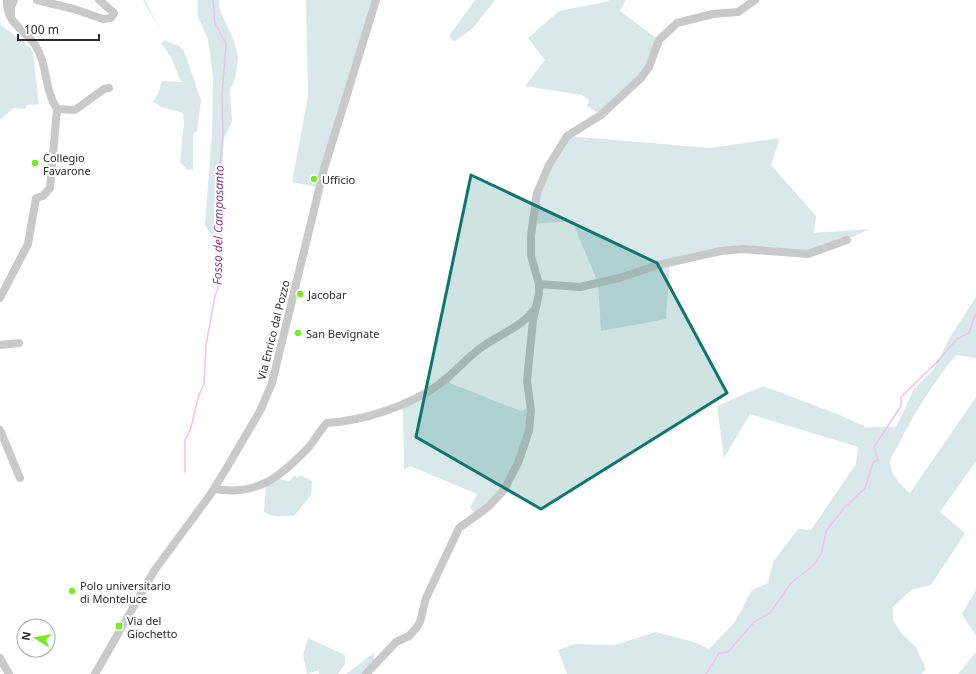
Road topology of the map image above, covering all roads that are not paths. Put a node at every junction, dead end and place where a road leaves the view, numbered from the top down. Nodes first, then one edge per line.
1 (6, 0) edge
2 (14, 0) edge
3 (37, 0) edge
4 (99, 0) edge
5 (376, 0) edge
6 (755, 0) edge
7 (11, 19) junction
8 (109, 88) dead end
9 (57, 109) junction
10 (846, 240) dead end
11 (539, 284) junction
12 (0, 298) edge
13 (536, 308) junction
14 (19, 343) dead end
15 (0, 345) edge
16 (0, 430) edge
17 (20, 478) dead end
18 (214, 488) junction
19 (0, 658) edge
20 (9, 674) edge
21 (95, 674) edge
22 (366, 674) edge

1 - 7 street
2 - 7 street
3 - 4 street
5 - 18 street, Via Enrico dal Pozzo
6 - 11 street
7 - 9 street
8 - 9 street
9 - 12 street
10 - 11 street
11 - 13 street
13 - 18 street
13 - 22 street
14 - 15 street
16 - 17 street
18 - 21 street, Via Enrico dal Pozzo
19 - 20 street

